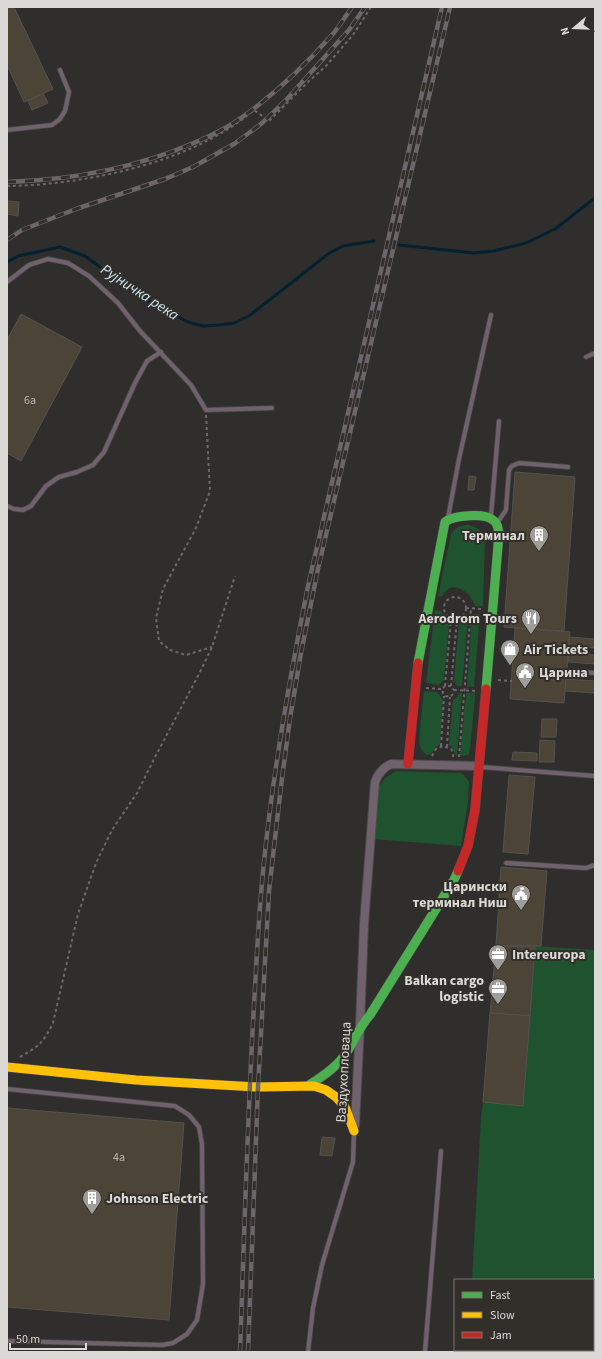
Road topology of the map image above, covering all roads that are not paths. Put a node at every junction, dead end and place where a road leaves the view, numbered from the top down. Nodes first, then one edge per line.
1 (60, 70) dead end
2 (7, 130) edge
3 (7, 282) edge
4 (491, 315) dead end
5 (161, 352) junction
6 (595, 353) edge
7 (586, 357) dead end
8 (272, 408) dead end
9 (499, 421) dead end
10 (568, 467) dead end
11 (7, 506) edge
12 (448, 518) junction
13 (494, 521) junction
14 (569, 671) dead end
15 (595, 673) edge
16 (408, 764) junction
17 (479, 766) junction
18 (595, 776) edge
19 (506, 863) dead end
20 (595, 865) edge
21 (360, 1025) junction
22 (7, 1067) edge
23 (309, 1085) junction
24 (7, 1089) edge
25 (354, 1131) junction
26 (441, 1151) dead end
27 (7, 1341) edge
28 (308, 1352) edge
29 (425, 1352) edge

1 - 2 lane
3 - 5 lane
4 - 12 lane
5 - 8 lane
5 - 11 lane
6 - 7 lane
9 - 13 lane
10 - 13 lane
12 - 13 street
12 - 16 street
13 - 17 street
14 - 15 lane
16 - 17 street, Ваздухопловаца
16 - 21 street, Ваздухопловаца
17 - 18 lane
17 - 21 street
19 - 20 lane
21 - 23 street
21 - 25 street, Ваздухопловаца
22 - 23 street, Ваздухопловаца
23 - 25 street, Ваздухопловаца
24 - 27 lane
25 - 28 lane
26 - 29 lane

